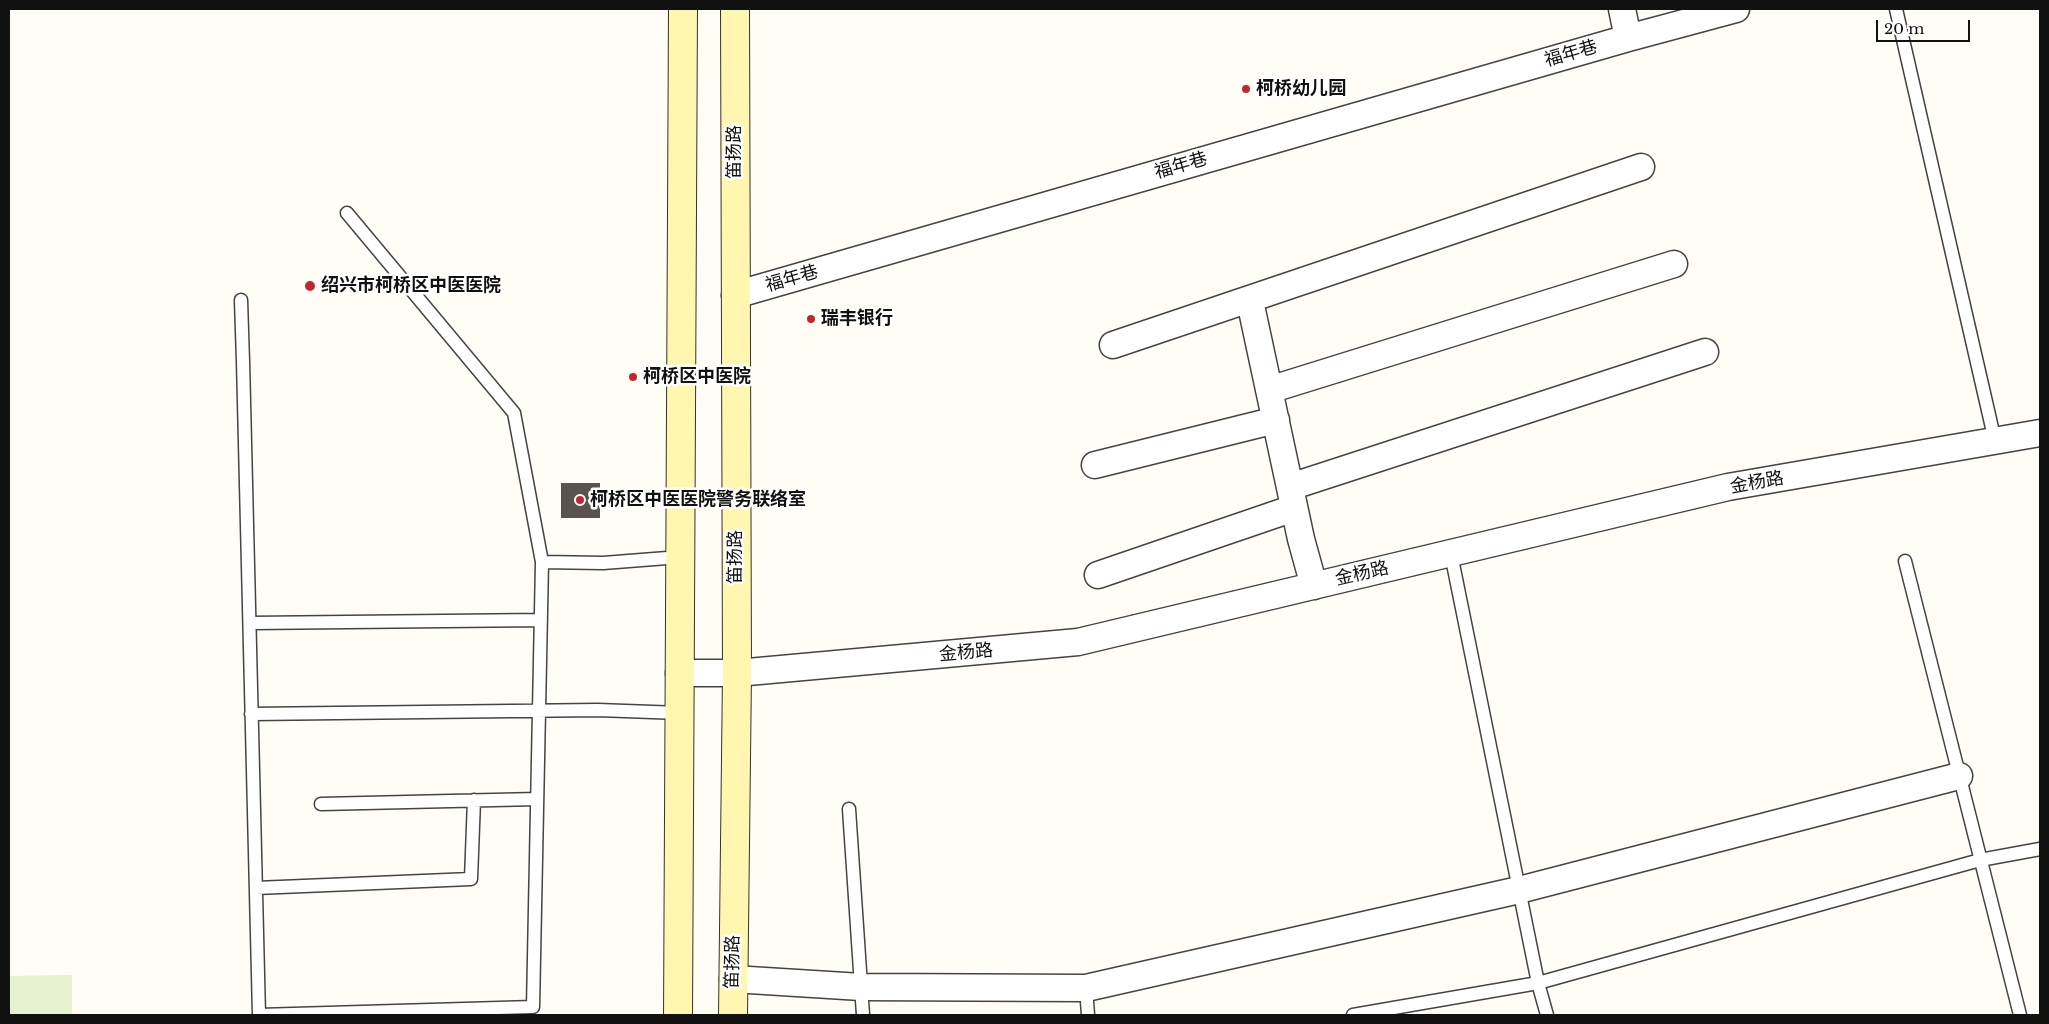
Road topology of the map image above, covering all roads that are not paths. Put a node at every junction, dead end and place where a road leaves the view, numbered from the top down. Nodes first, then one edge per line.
1 (682, 9) edge
2 (735, 9) edge
3 (1622, 9) edge
4 (1736, 9) edge
5 (1896, 9) edge
6 (1628, 38) junction
7 (1641, 167) dead end
8 (347, 213) dead end
9 (1674, 264) dead end
10 (735, 295) junction
11 (241, 300) dead end
12 (1250, 300) junction
13 (1113, 345) dead end
14 (1705, 352) dead end
15 (1269, 390) junction
16 (1276, 420) junction
17 (2040, 434) edge
18 (1995, 441) junction
19 (1095, 465) dead end
20 (1292, 498) junction
21 (1451, 554) junction
22 (680, 557) junction
23 (1905, 561) dead end
24 (542, 562) junction
25 (1098, 574) dead end
26 (1314, 586) junction
27 (541, 620) junction
28 (251, 623) junction
29 (679, 673) junction
30 (737, 674) junction
31 (539, 712) junction
32 (680, 713) junction
33 (251, 714) junction
34 (1959, 776) junction
35 (537, 799) junction
36 (474, 800) junction
37 (321, 804) dead end
38 (849, 809) dead end
39 (2040, 849) edge
40 (1980, 860) junction
41 (256, 888) junction
42 (1519, 890) junction
43 (733, 979) junction
44 (1538, 983) junction
45 (861, 987) junction
46 (1086, 988) junction
47 (678, 1015) edge
48 (733, 1015) edge
49 (863, 1015) edge
50 (1088, 1015) edge
51 (1353, 1015) edge
52 (1547, 1015) edge
53 (2020, 1015) edge

1 - 22 street
2 - 10 street, 笛扬路
3 - 6 street
4 - 6 street, 福年巷
5 - 18 lane
6 - 10 street, 福年巷
7 - 12 street
8 - 24 lane
9 - 15 street
10 - 30 street, 笛扬路
11 - 28 lane
12 - 13 street
12 - 15 street
14 - 20 street
15 - 16 street
16 - 19 street
16 - 20 street
17 - 18 street, 金杨路
18 - 21 street, 金杨路
20 - 25 street
20 - 26 street
21 - 26 street, 金杨路
21 - 42 lane
22 - 24 lane
22 - 29 street
23 - 34 lane
24 - 27 lane
26 - 30 street, 金杨路
27 - 28 lane
27 - 31 lane
28 - 33 lane
29 - 30 street, 金杨路
29 - 32 street
30 - 43 street, 笛扬路
31 - 32 lane
31 - 33 lane
31 - 35 lane
32 - 47 street
33 - 41 lane
34 - 40 lane
34 - 42 street
35 - 36 lane
35 - 41 lane
36 - 37 lane
36 - 41 lane
38 - 45 lane
39 - 40 lane
40 - 44 lane
40 - 53 lane
42 - 44 lane
42 - 46 street
43 - 45 street
43 - 48 street, 笛扬路
44 - 51 lane
44 - 52 lane
45 - 46 street
45 - 49 lane
46 - 50 lane

